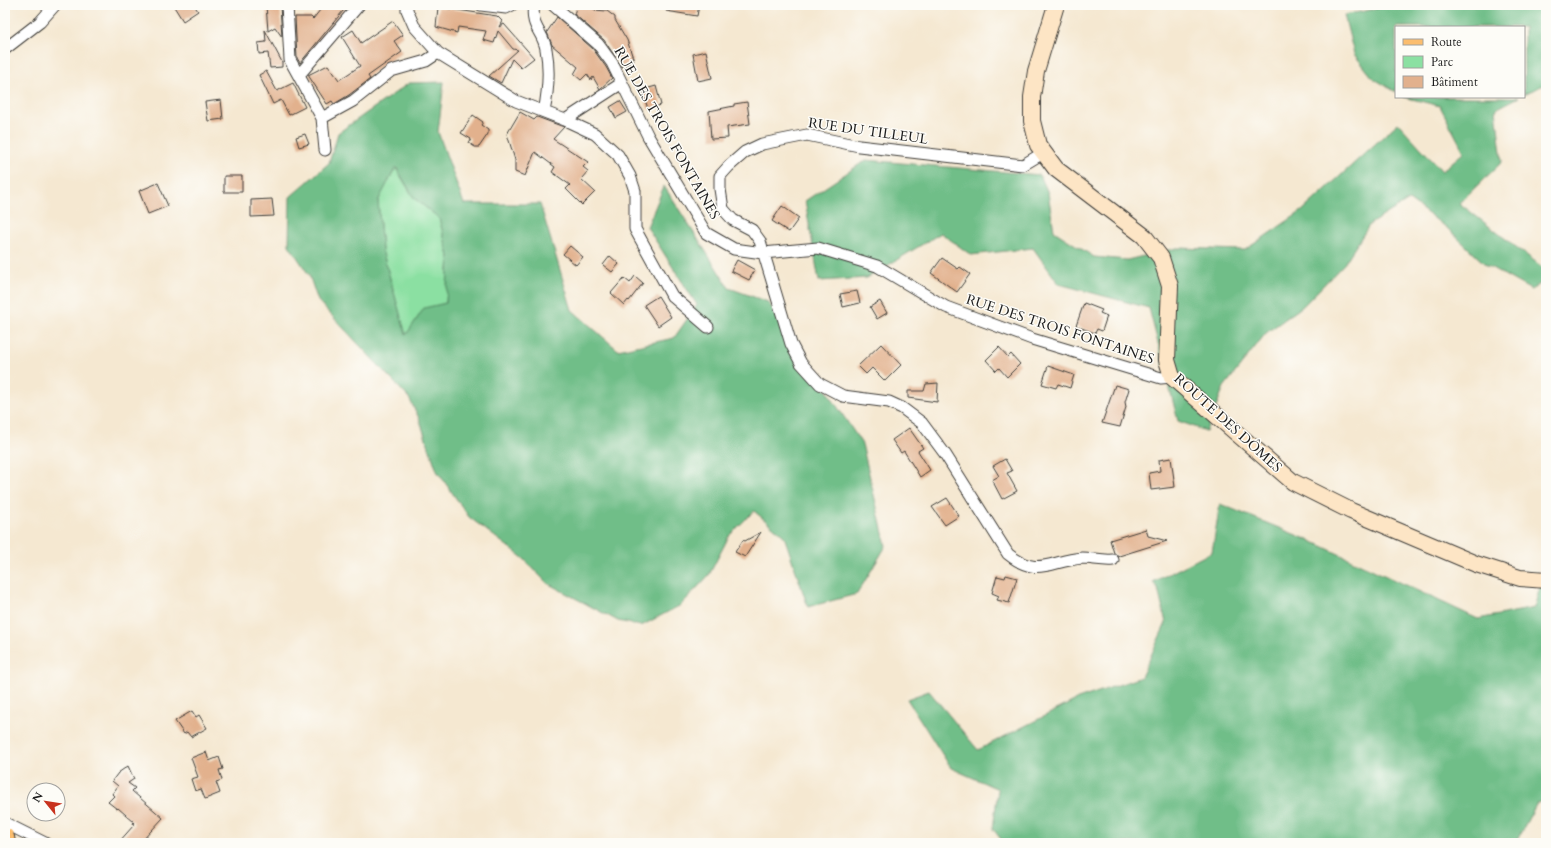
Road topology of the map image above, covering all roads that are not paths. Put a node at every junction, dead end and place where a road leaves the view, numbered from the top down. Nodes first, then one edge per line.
1 (55, 5) edge
2 (287, 5) edge
3 (359, 5) edge
4 (407, 5) edge
5 (481, 5) edge
6 (512, 5) edge
7 (534, 5) edge
8 (553, 5) edge
9 (1056, 5) edge
10 (5, 49) edge
11 (438, 53) junction
12 (299, 75) junction
13 (622, 83) junction
14 (544, 112) junction
15 (322, 118) junction
16 (566, 120) junction
17 (325, 150) dead end
18 (1043, 152) junction
19 (763, 253) junction
20 (708, 327) dead end
21 (1172, 377) junction
22 (1113, 560) dead end
23 (1546, 580) edge
24 (5, 823) edge
25 (5, 837) edge
26 (6, 843) edge
27 (45, 843) edge

1 - 10 street
2 - 12 street
3 - 12 street
4 - 11 street
5 - 6 street
7 - 14 street
8 - 13 street, RUE DES TROIS FONTAINES
9 - 18 street, ROUTE DES DÔMES
11 - 14 street
11 - 15 street
12 - 15 street
13 - 16 street
13 - 19 street, RUE DES TROIS FONTAINES
14 - 16 street
15 - 17 street
16 - 20 street
18 - 19 street, RUE DU TILLEUL
18 - 21 street, ROUTE DES DÔMES
19 - 21 street, RUE DES TROIS FONTAINES
19 - 22 street, RUE DU TILLEUL
21 - 23 street, ROUTE DES DÔMES
24 - 27 street
25 - 26 main road

